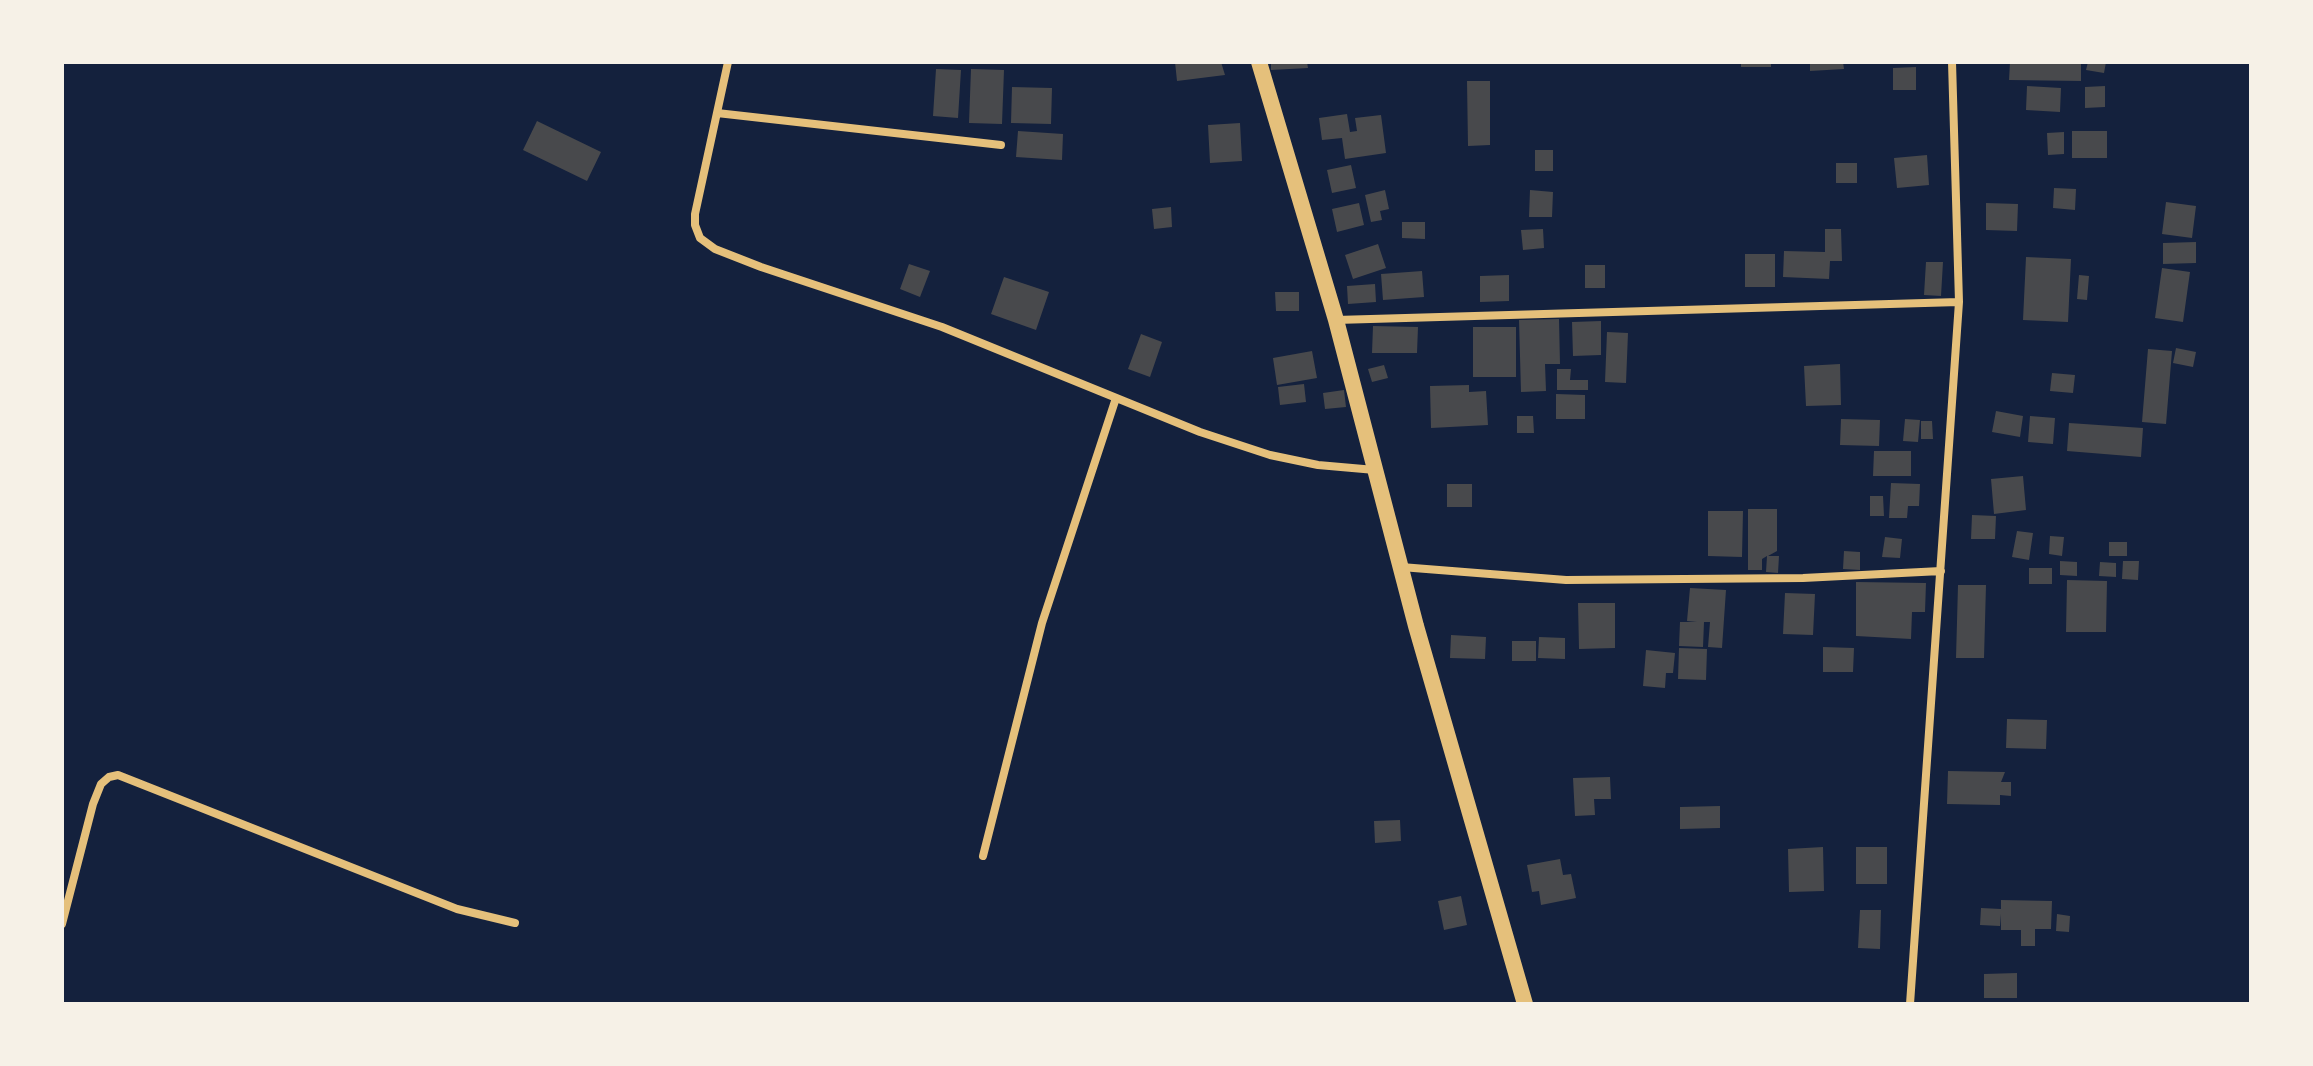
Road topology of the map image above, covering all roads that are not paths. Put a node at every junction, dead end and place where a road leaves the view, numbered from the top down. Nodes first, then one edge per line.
1 (728, 62) edge
2 (1259, 62) edge
3 (1952, 62) edge
4 (717, 113) junction
5 (1001, 145) dead end
6 (1959, 302) junction
7 (1336, 320) junction
8 (1116, 398) junction
9 (1375, 470) junction
10 (1401, 567) junction
11 (1941, 571) junction
12 (983, 856) dead end
13 (515, 923) dead end
14 (62, 924) edge
15 (1525, 1004) edge
16 (1910, 1004) edge

1 - 4 street
2 - 7 main road
3 - 6 street
4 - 5 street
4 - 8 street
6 - 7 street
6 - 11 street
7 - 9 main road
8 - 9 street
8 - 12 street
9 - 10 main road
10 - 11 street
10 - 15 main road
11 - 16 street
13 - 14 street

